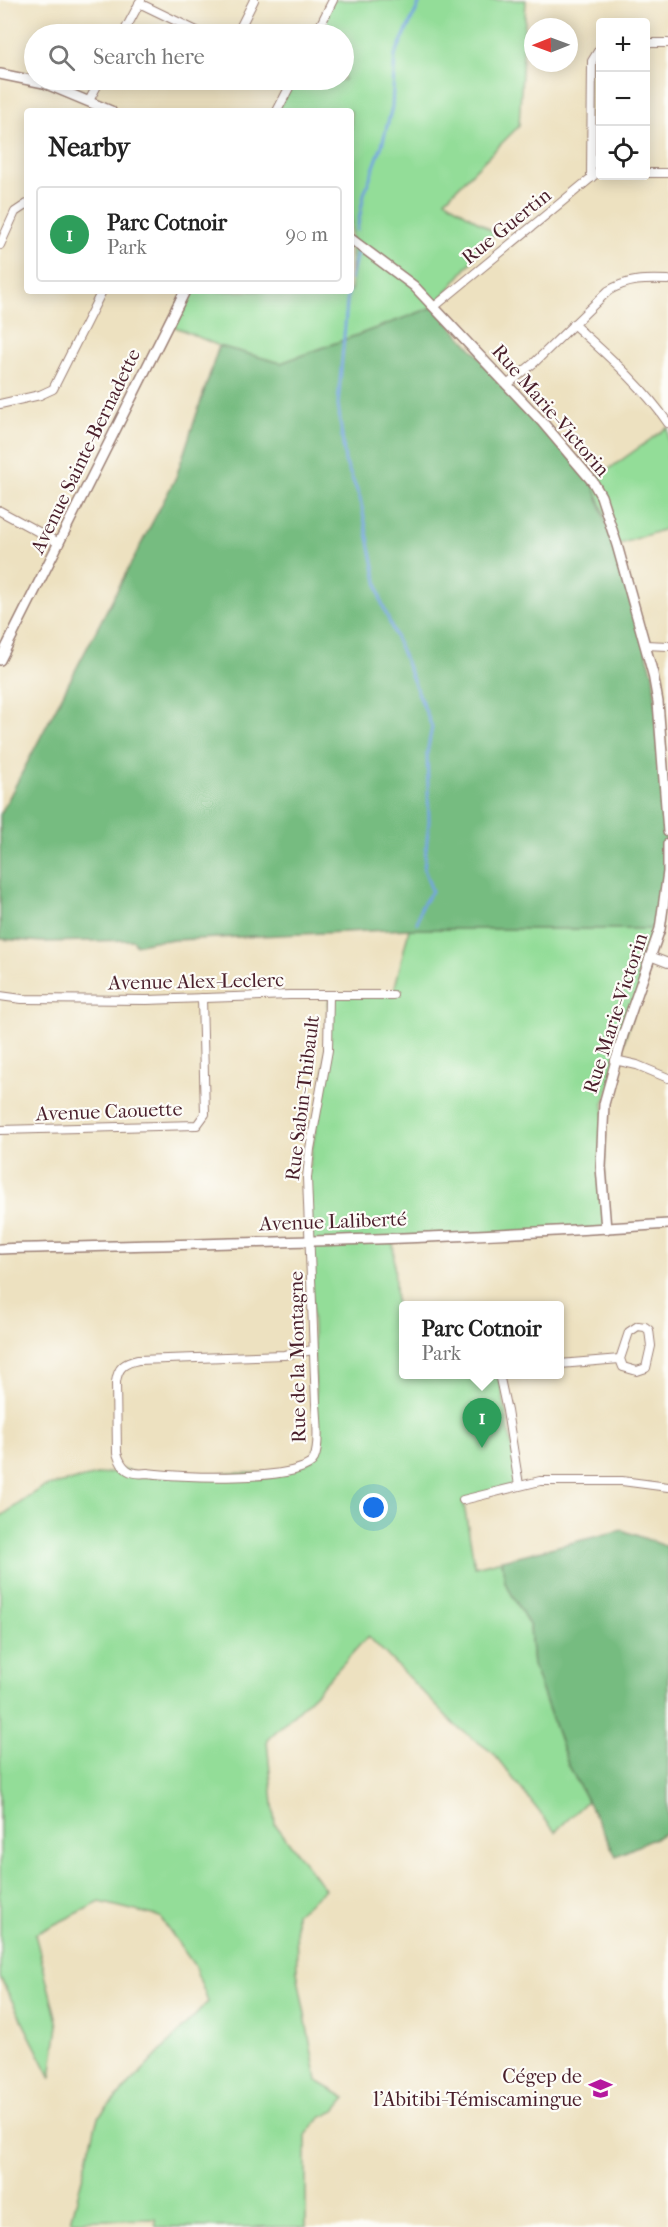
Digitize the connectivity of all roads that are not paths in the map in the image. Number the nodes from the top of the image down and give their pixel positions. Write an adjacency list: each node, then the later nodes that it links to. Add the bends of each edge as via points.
1 (254, 0): 6 (street)
2 (333, 0): 7 (street)
3 (140, 2): 4 (street); 5 (street)
4 (128, 24)
5 (183, 24)
6 (242, 24)
7 (321, 24)
8 (668, 42): 9 (street)
9 (650, 44)
10 (596, 54): 22 (street, via 592,61)
11 (0, 74): 12 (street)
12 (24, 79)
13 (62, 90): 16 (street)
14 (95, 90): 16 (street)
15 (288, 90): 18 (street)
16 (89, 101): 17 (street)
17 (104, 108)
18 (279, 108)
19 (650, 173): 20 (street)
20 (668, 173)
21 (596, 175): 22 (street, Rue Guertin)
22 (591, 178): 29 (street, Rue Guertin)
23 (24, 206): 25 (street, via 15,212)
24 (354, 241): 29 (street, Rue Marie-Victorin, via 414,286)
25 (0, 245)
26 (668, 280): 30 (street, via 620,284)
27 (100, 294): 32 (street, via 53,389)
28 (184, 294): 35 (street, Avenue Sainte-Bernadette)
29 (434, 307): 31 (street, Rue Marie-Victorin)
30 (573, 324): 31 (street); 33 (street, via 637,384)
31 (507, 385): 36 (street, Rue Marie-Victorin, via 601,496)
32 (0, 404)
33 (668, 423)
34 (0, 511): 35 (street)
35 (59, 543): 38 (street, Avenue Sainte-Bernadette)
36 (645, 645): 37 (street); 39 (street, Rue Marie-Victorin)
37 (668, 646)
38 (0, 660)
39 (666, 758): 40 (street, Rue Marie-Victorin)
40 (668, 832)
41 (668, 844): 42 (street, Rue Marie-Victorin)
42 (668, 857): 43 (street, Rue Marie-Victorin, via 660,929)
43 (650, 956): 44 (street); 49 (street, Rue Marie-Victorin)
44 (668, 963)
45 (393, 995): 47 (street, Avenue Alex-Leclerc)
46 (0, 996): 48 (street, Avenue Alex-Leclerc)
47 (329, 996): 48 (street, Avenue Alex-Leclerc); 54 (street, Rue Sabin-Thibault, via 328,1050 308,1163)
48 (202, 998): 51 (street, Avenue Caouette, via 205,1114 197,1125)
49 (615, 1060): 50 (street); 53 (street, Rue Marie-Victorin, via 602,1129)
50 (668, 1078)
51 (0, 1130)
52 (668, 1224): 53 (street, Avenue Laliberté)
53 (606, 1229): 54 (street, Avenue Laliberté)
54 (310, 1240): 55 (street, Avenue Laliberté); 56 (street, Rue de la Montagne)
55 (0, 1249)
56 (313, 1350): 56 (street, Rue de la Montagne, via 124,1363 116,1382 120,1463 137,1474 258,1476 307,1466 314,1459 317,1438)
57 (620, 1359): 57 (street, via 629,1332 638,1326 649,1330 651,1346 646,1368 626,1369); 58 (street)
58 (564, 1364)
59 (500, 1379): 60 (street)
60 (519, 1485): 61 (street, via 588,1480); 62 (street)
61 (668, 1487)
62 (463, 1500)

